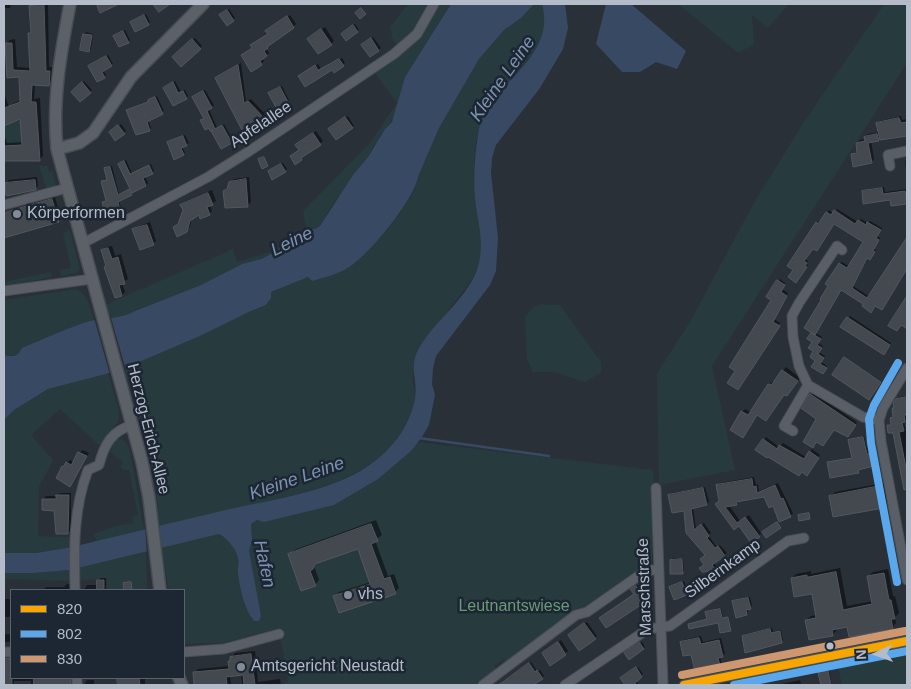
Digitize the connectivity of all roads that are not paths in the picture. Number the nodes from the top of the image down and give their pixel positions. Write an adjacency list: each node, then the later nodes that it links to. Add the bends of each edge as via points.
1 (70, 4): 4 (main road, Herzog-Erich-Allee, via 56,99)
2 (203, 4): 4 (main road, via 131,77 93,134 79,143)
3 (434, 4): 9 (street, Apfelallee, via 417,34 394,54 208,177)
4 (57, 149): 7 (main road, Herzog-Erich-Allee)
5 (907, 151): 6 (street, via 888,155)
6 (890, 166)
7 (67, 188): 8 (street); 9 (main road, Herzog-Erich-Allee)
8 (4, 205)
9 (82, 242): 11 (main road, Herzog-Erich-Allee)
10 (842, 250): 14 (street, via 837,246 792,316 799,366)
11 (92, 279): 12 (street); 16 (main road, Herzog-Erich-Allee)
12 (4, 291)
13 (907, 368): 15 (street)
14 (808, 385): 15 (street, via 863,417); 17 (street, via 784,426)
15 (879, 420): 21 (street, via 880,441)
16 (133, 425): 22 (street, via 113,434 99,465 88,470 82,485 74,543); 23 (main road, Herzog-Erich-Allee, via 142,462)
17 (793, 431)
18 (656, 488): 20 (street, Marschstraße)
19 (804, 538): 24 (street, Silbernkamp, via 788,541 670,626)
20 (658, 570): 24 (street, Marschstraße); 28 (street, via 647,570 587,612 576,615)
21 (907, 580)
22 (75, 586)
23 (160, 589)
24 (662, 628): 29 (street, Silbernkamp, via 648,629); 30 (street, Marschstraße)
25 (279, 634): 27 (street, via 224,649)
26 (907, 641): 31 (street)
27 (185, 652)
28 (483, 685)
29 (564, 685)
30 (663, 685)
31 (684, 685)

